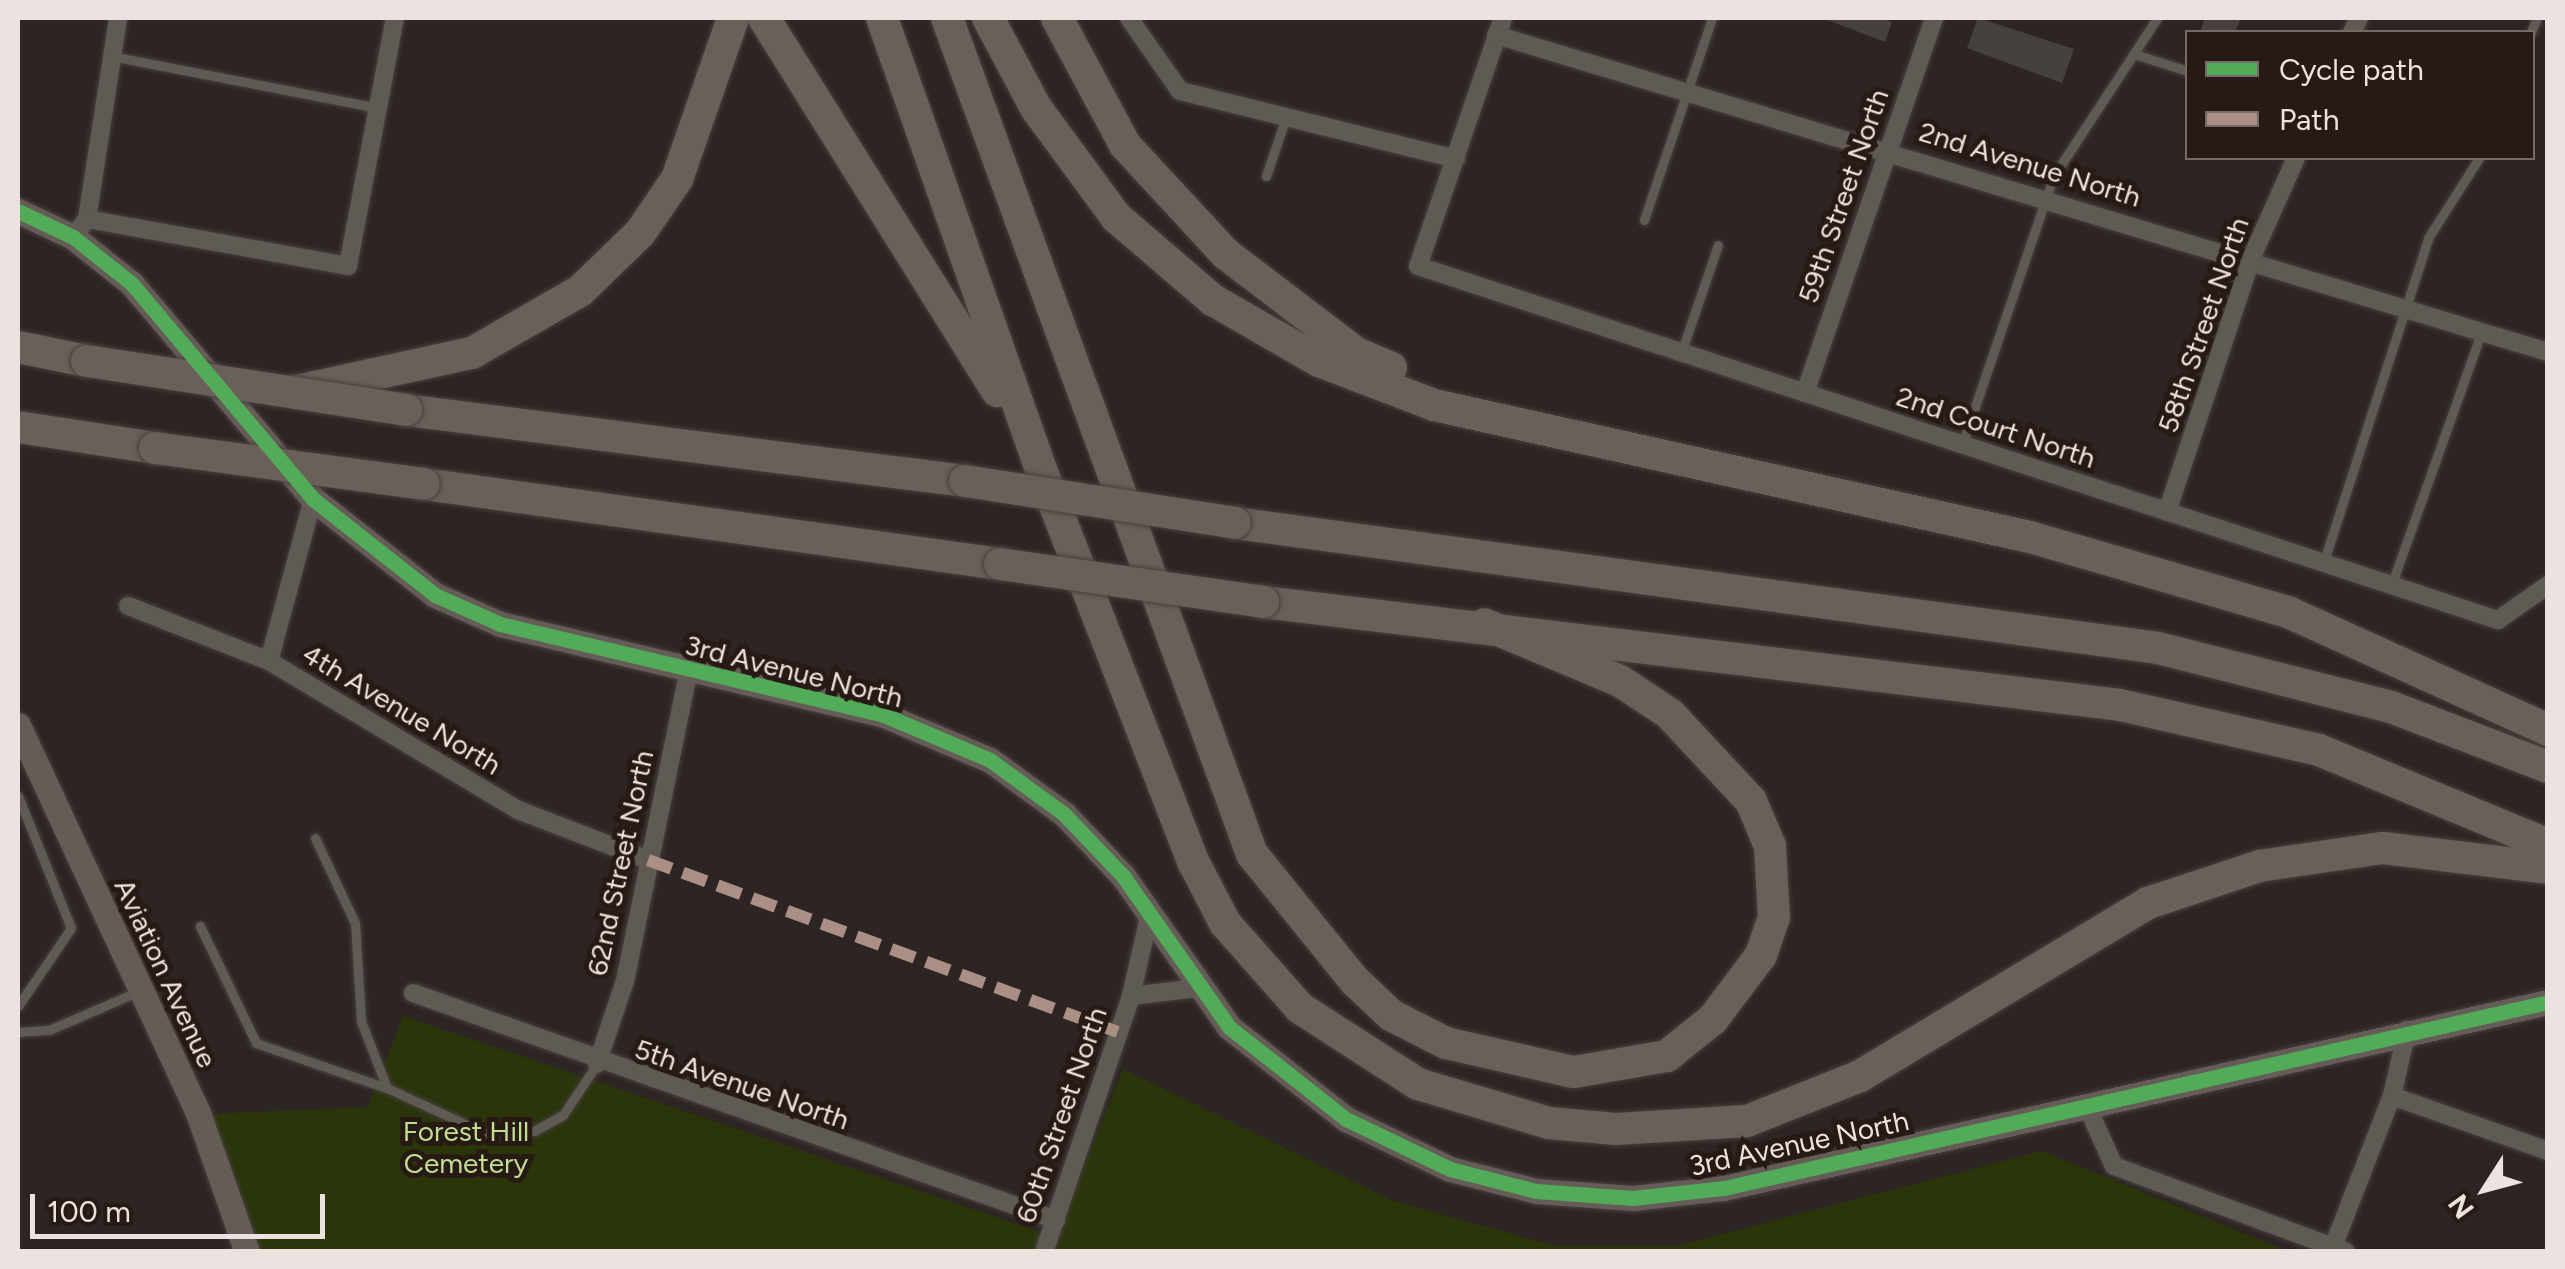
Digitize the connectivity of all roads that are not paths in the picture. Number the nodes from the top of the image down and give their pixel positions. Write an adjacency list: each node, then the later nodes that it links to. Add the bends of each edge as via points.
1 (118, 18): 15 (street)
2 (396, 18): 18 (street)
3 (733, 18): 37 (highway, bridge, via 722,68 672,188 601,272 496,344)
4 (764, 18): 41 (highway, via 915,250)
5 (882, 18): 41 (highway)
6 (946, 18): 48 (highway, via 1252,854 1356,981 1391,1015 1446,1043 1574,1072 1667,1056 1713,1018 1761,954 1774,918 1770,846 1750,802 1670,714 1620,682)
7 (988, 18): 38 (highway, via 1036,108 1116,217 1213,300 1319,361 1434,405)
8 (1057, 18): 38 (highway, via 1125,145 1226,254 1356,353)
9 (1129, 18): 19 (street, via 1180,92)
10 (1712, 18): 17 (lane)
11 (1934, 18): 20 (street, 59th Street North)
12 (2157, 18): 14 (lane)
13 (1499, 26): 17 (street, 2nd Avenue North); 21 (street)
14 (2134, 54): 16 (lane); 25 (lane)
15 (110, 56): 18 (lane); 28 (street)
16 (2185, 70)
17 (1688, 89): 20 (street, 2nd Avenue North); 27 (lane)
18 (378, 108): 28 (street, 3rd Avenue North, via 348,266)
19 (1284, 120): 21 (street); 24 (lane)
20 (1888, 150): 25 (street, 2nd Avenue North); 36 (street, 59th Street North)
21 (1456, 159): 35 (street, 2nd Court North, via 1418,266)
22 (2295, 160): 30 (street, 58th Street North)
23 (2474, 160): 31 (lane, via 2428,238)
24 (1266, 176)
25 (2046, 196): 30 (street, 2nd Avenue North); 40 (lane)
26 (18, 211): 28 (street, 3rd Avenue North)
27 (1644, 220)
28 (80, 228): 42 (street, 3rd Avenue North)
29 (1718, 245): 35 (lane)
30 (2251, 259): 31 (street, 2nd Avenue North); 43 (street, 58th Street North)
31 (2406, 309): 32 (street, 2nd Avenue North); 44 (lane)
32 (2482, 332): 34 (street, 2nd Avenue North); 46 (lane)
33 (18, 347): 37 (highway, bridge)
34 (2548, 352)
35 (1681, 353): 36 (street, 2nd Court North)
36 (1805, 393): 40 (street, 2nd Court North)
37 (284, 394): 53 (highway, bridge, via 965,481 2158,648 2391,707)
38 (1524, 424): 52 (highway, via 2030,537 2251,601)
39 (18, 427): 48 (highway, bridge, via 1263,602)
40 (1962, 445): 43 (street, 2nd Court North)
41 (1042, 472): 58 (highway, via 1162,792 1225,923 1300,1008 1418,1084 1475,1104 1616,1129 1748,1121 1860,1076 2148,903 2259,866 2384,848)
42 (312, 499): 49 (street); 50 (street, 3rd Avenue North, via 435,595 500,624)
43 (2167, 512): 44 (street, 2nd Court North)
44 (2323, 564): 46 (street, 2nd Court North)
45 (2548, 584): 46 (street, 2nd Court North, via 2498,620)
46 (2391, 586)
47 (128, 606): 49 (street, 4th Avenue North)
48 (1484, 624): 56 (highway, via 2120,705 2319,750)
49 (268, 661): 57 (street, 4th Avenue North, via 518,810)
50 (689, 670): 57 (street, 62nd Street North); 59 (street, 3rd Avenue North, via 884,715 990,760 1064,814)
51 (18, 725): 62 (street, Aviation Avenue)
52 (2548, 730)
53 (2548, 768)
54 (18, 796): 66 (lane, via 71,928)
55 (314, 838): 70 (lane, via 355,923 361,1021)
56 (2548, 845)
57 (648, 860): 69 (street, 62nd Street North)
58 (2548, 868)
59 (1148, 917): 61 (street, 3rd Avenue North); 64 (street, 60th Street North)
60 (200, 926): 70 (lane, via 256,1043)
61 (1197, 988): 64 (street, 60th Street North); 72 (street, 3rd Avenue North, via 1228,1027 1346,1119 1450,1168 1536,1191 1633,1198 1724,1188)
62 (141, 991): 68 (lane, via 49,1030); 76 (street, Aviation Avenue)
63 (414, 993): 69 (street, 5th Avenue North)
64 (1130, 996): 74 (street, 60th Street North)
65 (2548, 1002): 67 (street, 3rd Avenue North)
66 (18, 1006)
67 (2407, 1030): 71 (street); 72 (street, 3rd Avenue North)
68 (18, 1032)
69 (597, 1064): 70 (lane, via 563,1115 534,1130 487,1134); 74 (street, 5th Avenue North)
70 (386, 1088)
71 (2392, 1096): 73 (street); 75 (street)
72 (2086, 1104): 75 (street, via 2114,1166)
73 (2548, 1151)
74 (1056, 1220): 77 (street, 60th Street North)
75 (2340, 1249)
76 (247, 1252)
77 (1044, 1252)

